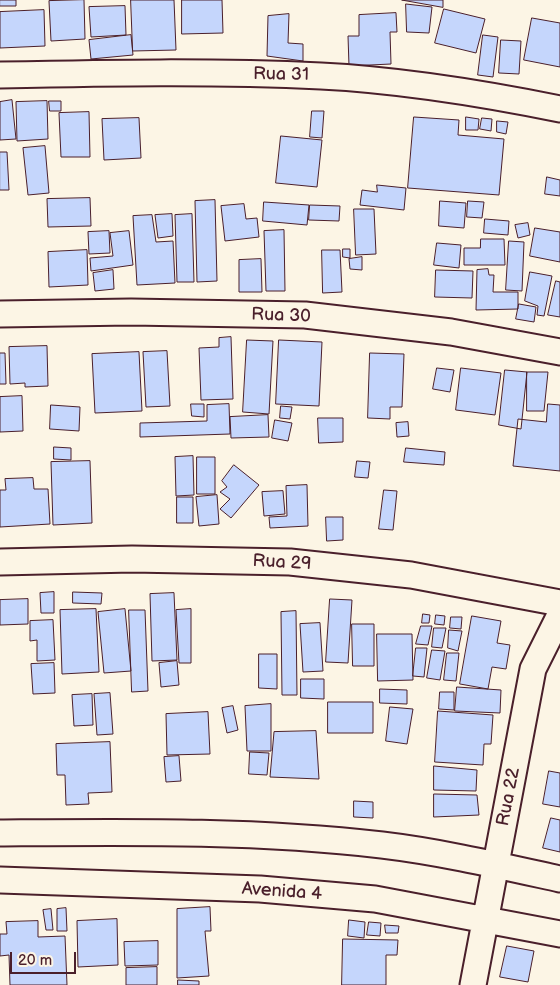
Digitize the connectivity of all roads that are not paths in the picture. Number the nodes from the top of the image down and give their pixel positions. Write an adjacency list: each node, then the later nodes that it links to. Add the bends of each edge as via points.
1 (0, 75): 2 (street, Rua 31, via 132,72 321,76 490,94)
2 (560, 109)
3 (0, 314): 4 (street, Rua 30, via 131,312 305,316 450,332)
4 (560, 352)
5 (0, 562): 6 (street, Rua 29, via 132,559 290,562 411,575)
6 (560, 603)
7 (560, 615): 9 (street, Rua 22, via 533,669)
8 (0, 833): 9 (street, via 263,835 383,845)
9 (496, 865): 10 (street); 12 (street, Rua 22)
10 (560, 879)
11 (0, 880): 12 (street, Avenida 4, via 260,889 375,899)
12 (486, 918): 13 (street, Avenida 4); 14 (street, Rua 22)
13 (560, 934)
14 (474, 985)

